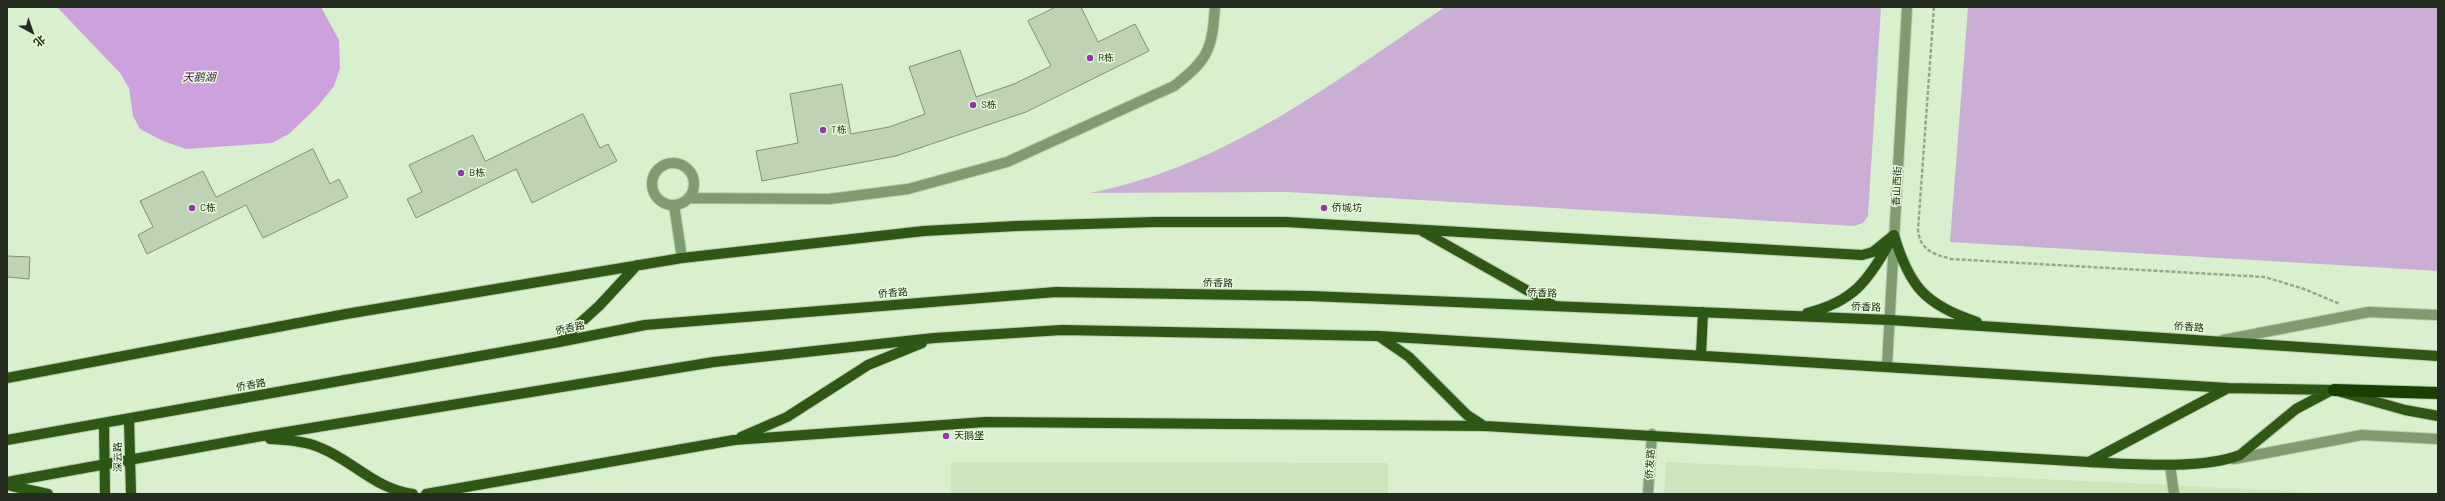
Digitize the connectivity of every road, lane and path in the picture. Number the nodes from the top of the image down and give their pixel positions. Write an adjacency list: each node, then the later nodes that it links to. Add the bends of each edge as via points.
1 (1215, 7): 4 (street, via 1209,51 1196,69 1174,86 1007,162 908,189 829,199)
2 (1907, 7): 7 (street, 香山西街)
3 (1934, 7): 12 (path, via 1918,230 1919,240 1925,249 1951,259 2265,277 2304,288 2334,302)
4 (689, 198): 5 (street); 5 (street, via 694,186 691,173 679,164 664,166 653,179 654,193 662,202)
5 (674, 205): 8 (street)
6 (1419, 229): 7 (main road, via 1862,255 1878,249); 8 (main road, via 1286,222 1016,226 820,241); 10 (main road)
7 (1894, 235): 13 (main road, via 1869,276 1854,293 1826,308); 15 (street, 香山西街); 16 (main road, via 1901,261 1917,288 1939,306)
8 (682, 258): 9 (main road)
9 (637, 265): 20 (main road, via 599,306); 24 (main road, via 346,314)
10 (1555, 306): 11 (main road, 侨香路); 20 (main road, 侨香路, via 1310,296 1056,292 645,325)
11 (1703, 312): 13 (main road, 侨香路); 21 (main road)
12 (2369, 312): 14 (street); 19 (street)
13 (1796, 316): 15 (main road, 侨香路)
14 (2438, 316)
15 (1890, 320): 16 (main road, 侨香路); 23 (street, 香山西街)
16 (1991, 327): 19 (main road, 侨香路)
17 (1378, 336): 18 (main road, via 1062,330); 21 (main road); 31 (main road, via 1409,357 1467,415)
18 (934, 338): 33 (main road, via 714,362); 36 (main road, via 868,365 787,417)
19 (2219, 341): 22 (main road, 侨香路)
20 (559, 342): 29 (main road, 侨香路)
21 (1700, 355): 23 (main road)
22 (2438, 356)
23 (1887, 366): 25 (main road)
24 (7, 378)
25 (2228, 388): 26 (main road); 39 (main road)
26 (2334, 390): 27 (highway); 28 (main road, via 2405,410); 37 (main road, via 2296,409 2248,450)
27 (2438, 393)
28 (2438, 416)
29 (129, 418): 30 (main road, 侨香路); 38 (main road, 深云路)
30 (104, 424): 35 (main road, 侨香路); 41 (main road, 深云路)
31 (1485, 426): 32 (main road); 36 (main road, via 986,422)
32 (1652, 434): 39 (main road); 48 (street, 侨发路)
33 (256, 437): 38 (main road); 46 (main road, via 295,441 321,448 384,486)
34 (2438, 439): 37 (street, via 2362,435)
35 (7, 440)
36 (734, 440): 47 (main road)
37 (2230, 459): 40 (main road)
38 (130, 460): 41 (main road); 45 (main road, 深云路)
39 (2089, 462): 40 (main road)
40 (2170, 464): 49 (street)
41 (104, 465): 42 (main road); 44 (main road, 深云路)
42 (7, 483): 43 (main road)
43 (48, 494)
44 (105, 494)
45 (131, 494)
46 (413, 494)
47 (426, 494)
48 (1648, 494)
49 (2174, 494)

